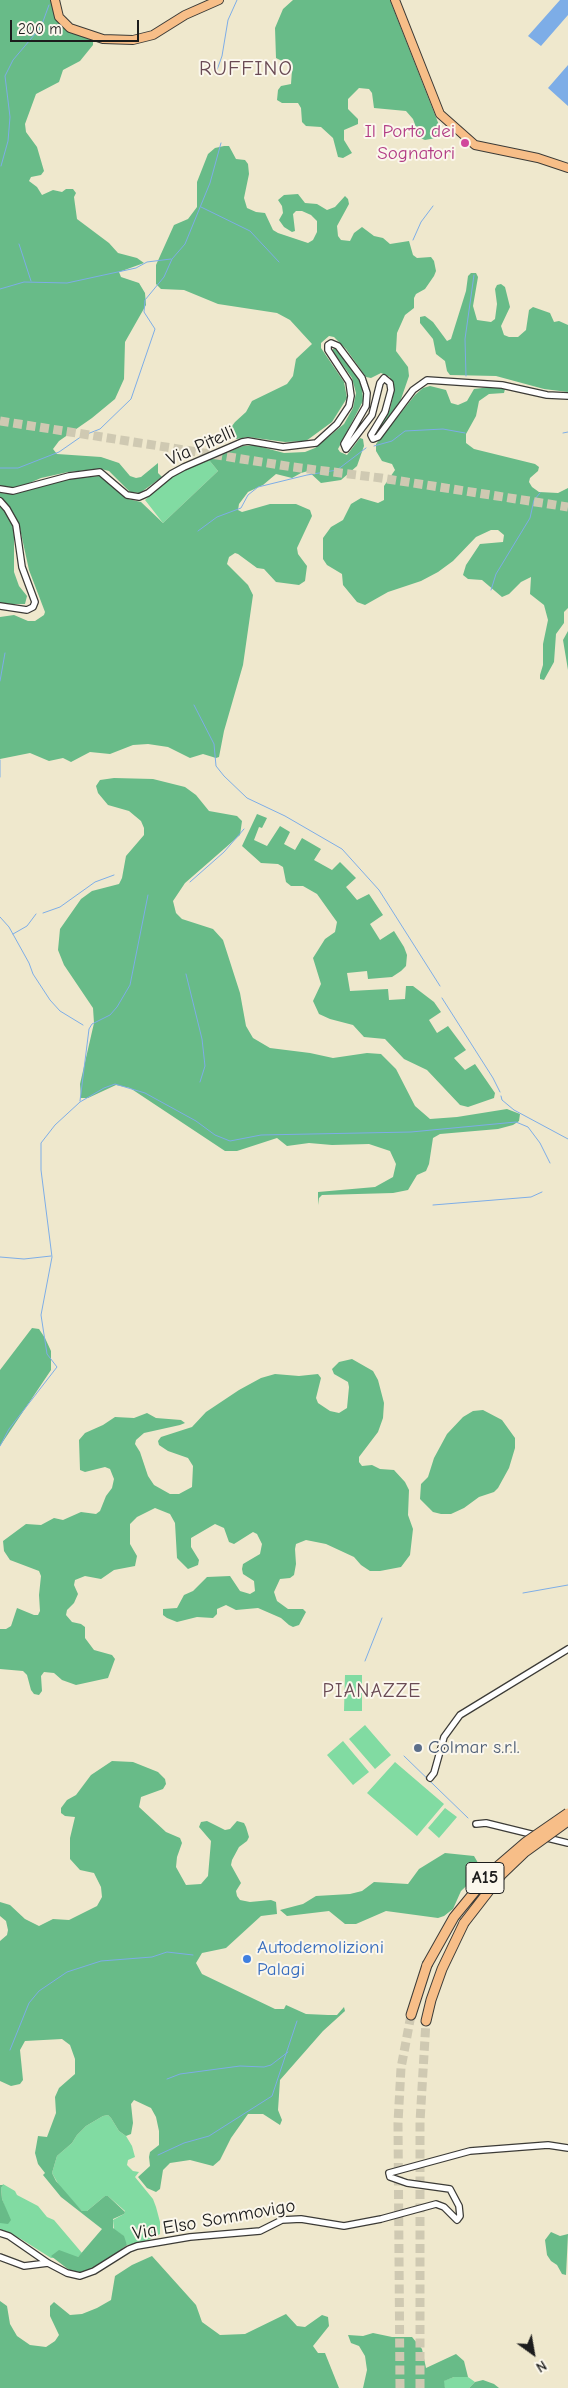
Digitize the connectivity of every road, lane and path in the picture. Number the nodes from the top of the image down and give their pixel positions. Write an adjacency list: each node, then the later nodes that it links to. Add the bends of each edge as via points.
1 (55, 0): 2 (main road, via 59,17 70,28 103,39 133,40 153,35 185,15)
2 (219, 0)
3 (395, 0): 4 (main road, via 440,114 475,145 538,158)
4 (568, 168)
5 (568, 396): 6 (street, Via Pitelli, via 502,385 427,380 413,390 378,437 373,439 371,435 385,412 391,390 390,383 384,378 372,415 346,449 344,444 366,406 367,393 362,378 338,346 331,343 328,350 349,382 351,396 342,417 316,442 283,447 242,442 170,474 139,497 127,495 100,472 69,476 13,491)
6 (0, 488)
7 (0, 501): 8 (street, via 16,525 22,567 35,602 27,610)
8 (0, 606)
9 (568, 1649): 10 (street, via 460,1715 444,1737)
10 (430, 1778)
11 (568, 1813): 15 (highway, A15 / A15, bridge, via 526,1842 490,1873 454,1917 427,1965)
12 (568, 1821): 16 (highway, A15 / A15, bridge, via 525,1852 502,1874 464,1923 442,1970)
13 (476, 1824): 14 (street, via 486,1823)
14 (568, 1843)
15 (411, 2015)
16 (426, 2022)
17 (568, 2148): 20 (street, Via Elso Sommovigo, via 548,2145 465,2152 389,2173 390,2177 407,2183 450,2189 459,2206 457,2220 436,2204 344,2226 291,2219 278,2221 260,2231 190,2237 137,2246 86,2275 67,2273)
18 (0, 2233): 20 (street, Via Elso Sommovigo)
19 (0, 2257): 20 (street, via 24,2266)
20 (48, 2263)

